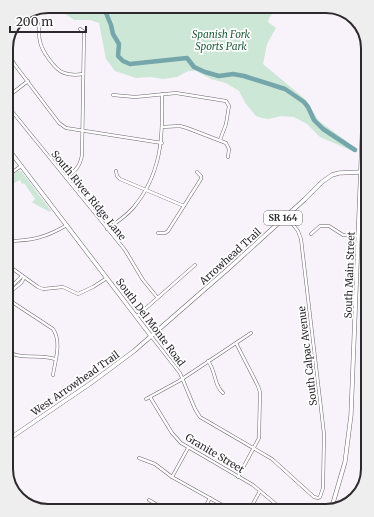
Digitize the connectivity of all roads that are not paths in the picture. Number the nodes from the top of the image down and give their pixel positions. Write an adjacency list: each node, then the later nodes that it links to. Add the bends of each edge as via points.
1 (29, 19): 4 (street, via 37,21 41,47 58,69 66,74)
2 (80, 29): 4 (street, via 84,32)
3 (13, 61): 5 (street)
4 (83, 74): 11 (street)
5 (28, 81): 6 (street); 11 (street, via 62,126)
6 (13, 93)
7 (162, 94): 8 (street, via 134,97); 10 (street); 12 (street, via 187,94 228,102 227,119)
8 (113, 95)
9 (13, 113): 21 (street, South River Ridge Lane)
10 (162, 126): 12 (street, via 180,126); 13 (street)
11 (82, 131): 13 (street); 21 (street, via 81,161 78,168)
12 (220, 140): 15 (street, via 228,146)
13 (162, 143): 22 (street, via 156,167)
14 (13, 155): 16 (main road, South Del Monte Road)
15 (228, 157)
16 (22, 166): 18 (street); 25 (main road, South Del Monte Road)
17 (116, 171): 22 (street, via 120,179)
18 (13, 172)
19 (197, 172): 23 (street, via 201,179)
20 (361, 172): 24 (main road, Arrowhead Trail / SR 164, via 332,175); 29 (main road, South Main Street)
21 (66, 178): 26 (street, South River Ridge Lane)
22 (146, 190): 23 (street); 26 (street, via 133,208)
23 (184, 206): 27 (street, via 168,231)
24 (286, 216): 40 (main road, Arrowhead Trail / SR 164); 58 (street, South Calpac Avenue, via 301,239 324,434 323,488)
25 (67, 225): 30 (street, via 56,232 30,241); 34 (main road, South Del Monte Road)
26 (107, 229): 36 (street, South River Ridge Lane, via 125,250 143,280)
27 (158, 233)
28 (311, 234): 29 (street, via 320,226 329,226 342,235)
29 (358, 236): 60 (main road, South Main Street, via 349,433 342,476)
30 (13, 242)
31 (195, 265): 36 (street)
32 (13, 269): 33 (street)
33 (23, 277): 34 (street, via 38,288 62,287 78,294); 35 (street)
34 (107, 278): 38 (main road, South Del Monte Road)
35 (13, 285)
36 (157, 297): 38 (street)
37 (13, 303): 43 (street, via 53,329 58,339)
38 (137, 316): 40 (main road, South Del Monte Road)
39 (251, 333): 41 (street)
40 (151, 336): 46 (street, South Del Monte Road); 50 (main road, West Arrowhead Trail / SR 164, via 91,383)
41 (236, 343): 44 (street); 52 (street, via 260,389 260,436)
42 (13, 354): 43 (street)
43 (55, 358): 45 (street)
44 (208, 362): 46 (street); 47 (street)
45 (53, 375)
46 (183, 378): 48 (street); 52 (street, South Del Monte Road, via 200,417)
47 (223, 393)
48 (150, 397): 49 (street); 51 (street, Granite Street, via 174,436)
49 (146, 399)
50 (13, 436)
51 (188, 448): 54 (street); 55 (street, Granite Street)
52 (254, 449): 55 (street); 58 (street, South Del Monte Road, via 276,462 314,497)
53 (139, 458): 54 (street, via 155,464)
54 (172, 476): 57 (street)
55 (238, 477): 56 (street, Granite Street)
56 (260, 491): 64 (street); 65 (street, Granite Street)
57 (210, 498): 62 (street); 63 (street)
58 (319, 498)
59 (148, 500): 61 (street)
60 (333, 503)
61 (155, 504)
62 (207, 504)
63 (221, 504)
64 (253, 504)
65 (276, 504)

